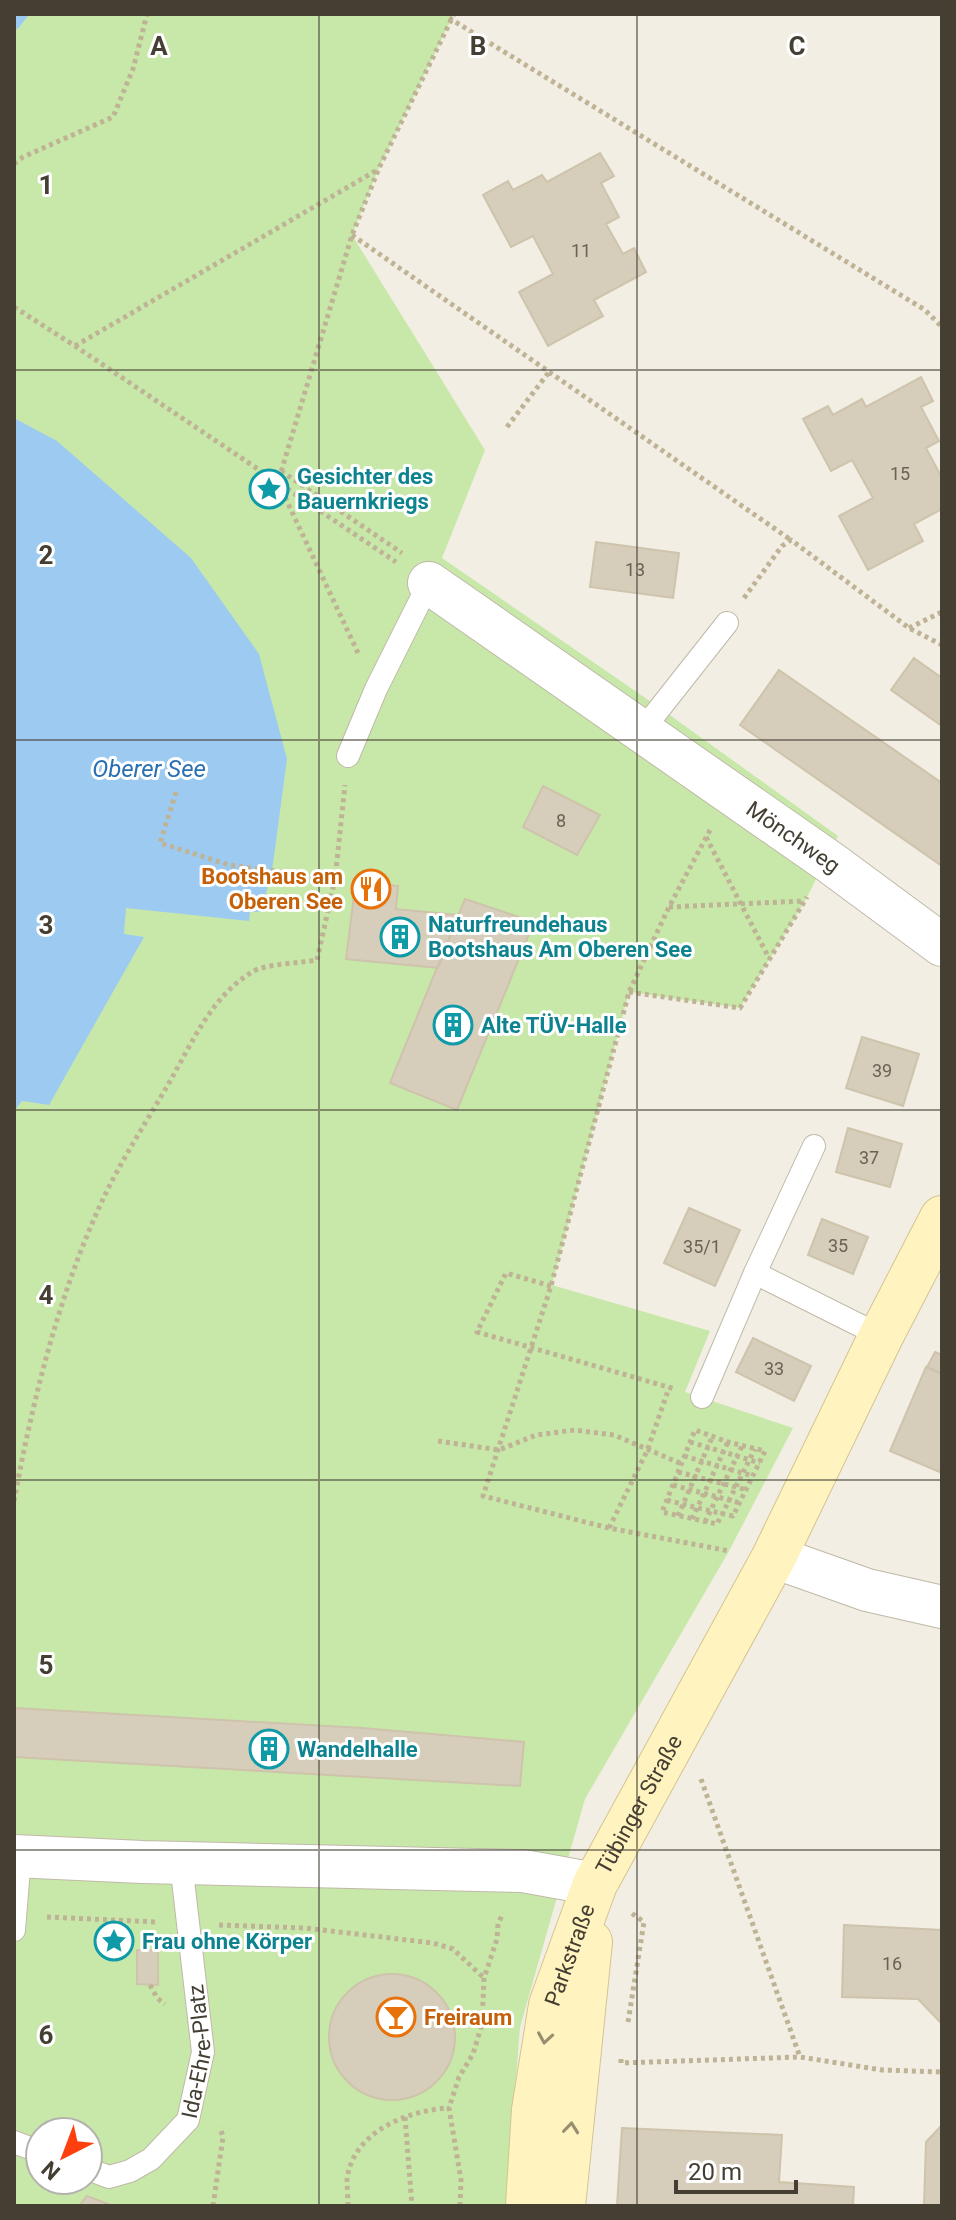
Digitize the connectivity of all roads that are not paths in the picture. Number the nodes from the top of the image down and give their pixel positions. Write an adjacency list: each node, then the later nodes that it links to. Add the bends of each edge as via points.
1 (418, 570): 3 (street, Mönchweg); 4 (lane)
2 (727, 623): 3 (lane)
3 (641, 732): 5 (street, Mönchweg)
4 (348, 756)
5 (942, 945)
6 (814, 1146): 8 (lane)
7 (942, 1218): 9 (main road, Tübinger Straße)
8 (755, 1273): 9 (lane); 10 (lane)
9 (881, 1336): 11 (main road, Tübinger Straße)
10 (702, 1397)
11 (774, 1557): 12 (street, via 867,1590); 15 (main road, Tübinger Straße)
12 (942, 1607)
13 (17, 1856): 14 (street, Tübinger Straße); 16 (lane)
14 (181, 1863): 15 (street, Tübinger Straße, via 523,1871); 17 (lane, Ida-Ehre-Platz, via 203,2052 188,2120 151,2159 130,2171)
15 (595, 1884): 18 (main road, Parkstraße, one-way to 18, via 551,2005 534,2110); 19 (main road, Parkstraße, one-way to 15)
16 (15, 1923)
17 (104, 2175)
18 (528, 2206)
19 (563, 2206)

